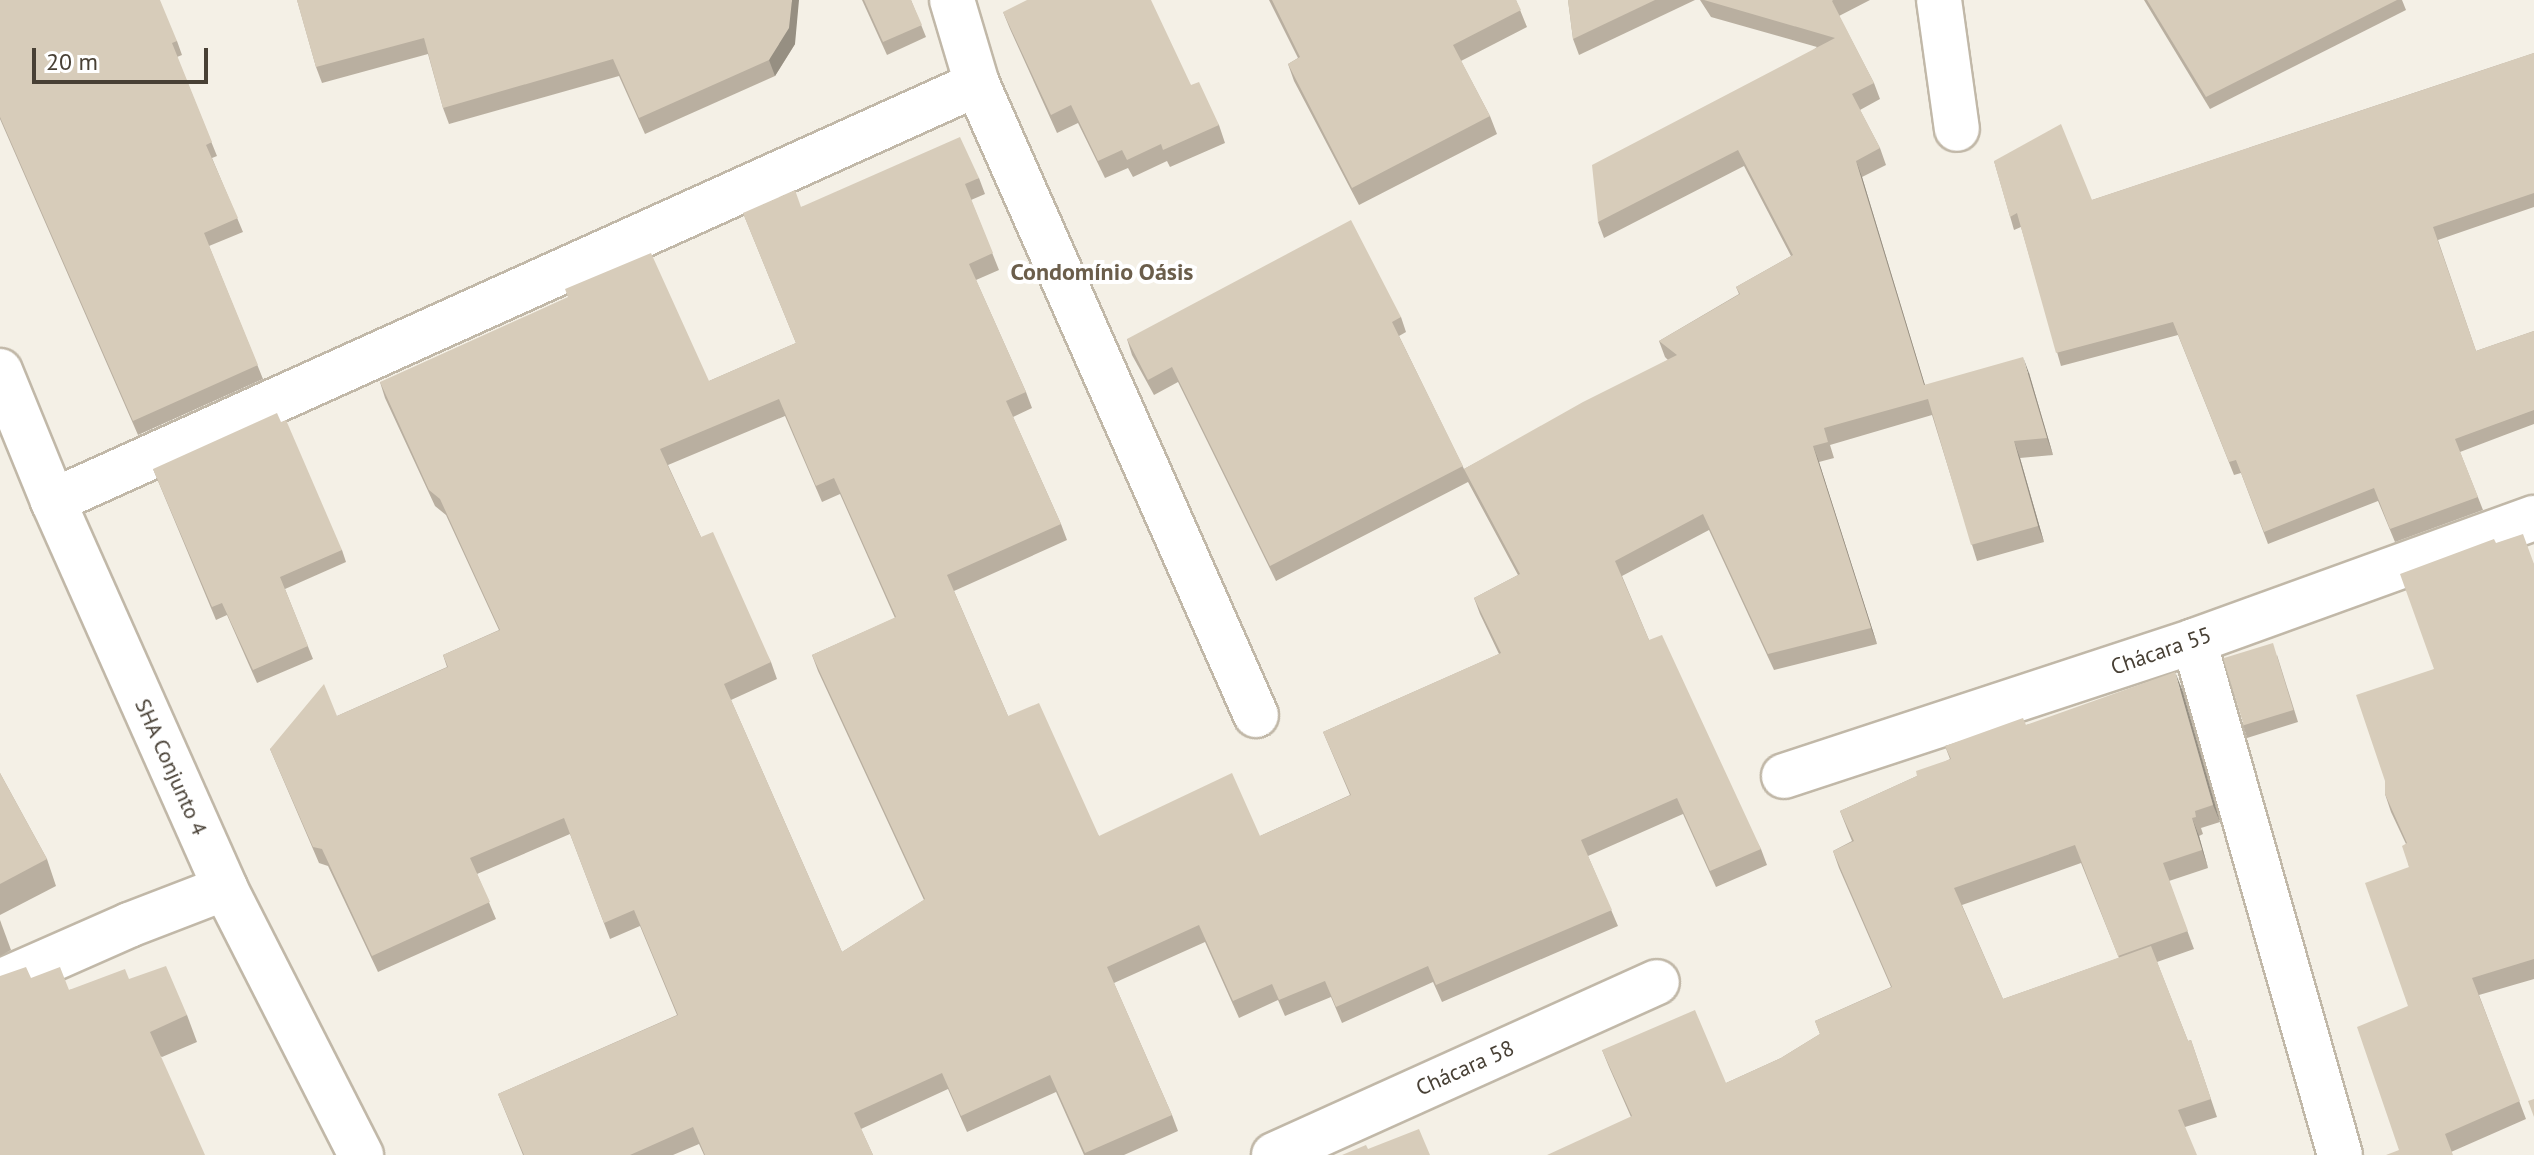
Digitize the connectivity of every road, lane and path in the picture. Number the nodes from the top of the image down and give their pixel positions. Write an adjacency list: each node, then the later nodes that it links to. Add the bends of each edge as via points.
1 (952, 0): 3 (street)
2 (1939, 0): 4 (street)
3 (977, 84): 6 (street); 9 (street)
4 (1957, 129)
5 (0, 371): 6 (street, SHA Conjunto 4)
6 (53, 501): 11 (street, SHA Conjunto 4)
7 (2534, 518): 8 (street, Chácara 55)
8 (2194, 641): 10 (street, Chácara 55); 16 (street)
9 (1256, 715)
10 (1784, 776)
11 (225, 888): 12 (street); 14 (street, SHA Conjunto 4)
12 (0, 982)
13 (1657, 982): 15 (street, Chácara 58)
14 (361, 1155)
15 (1274, 1155)
16 (2340, 1155)

